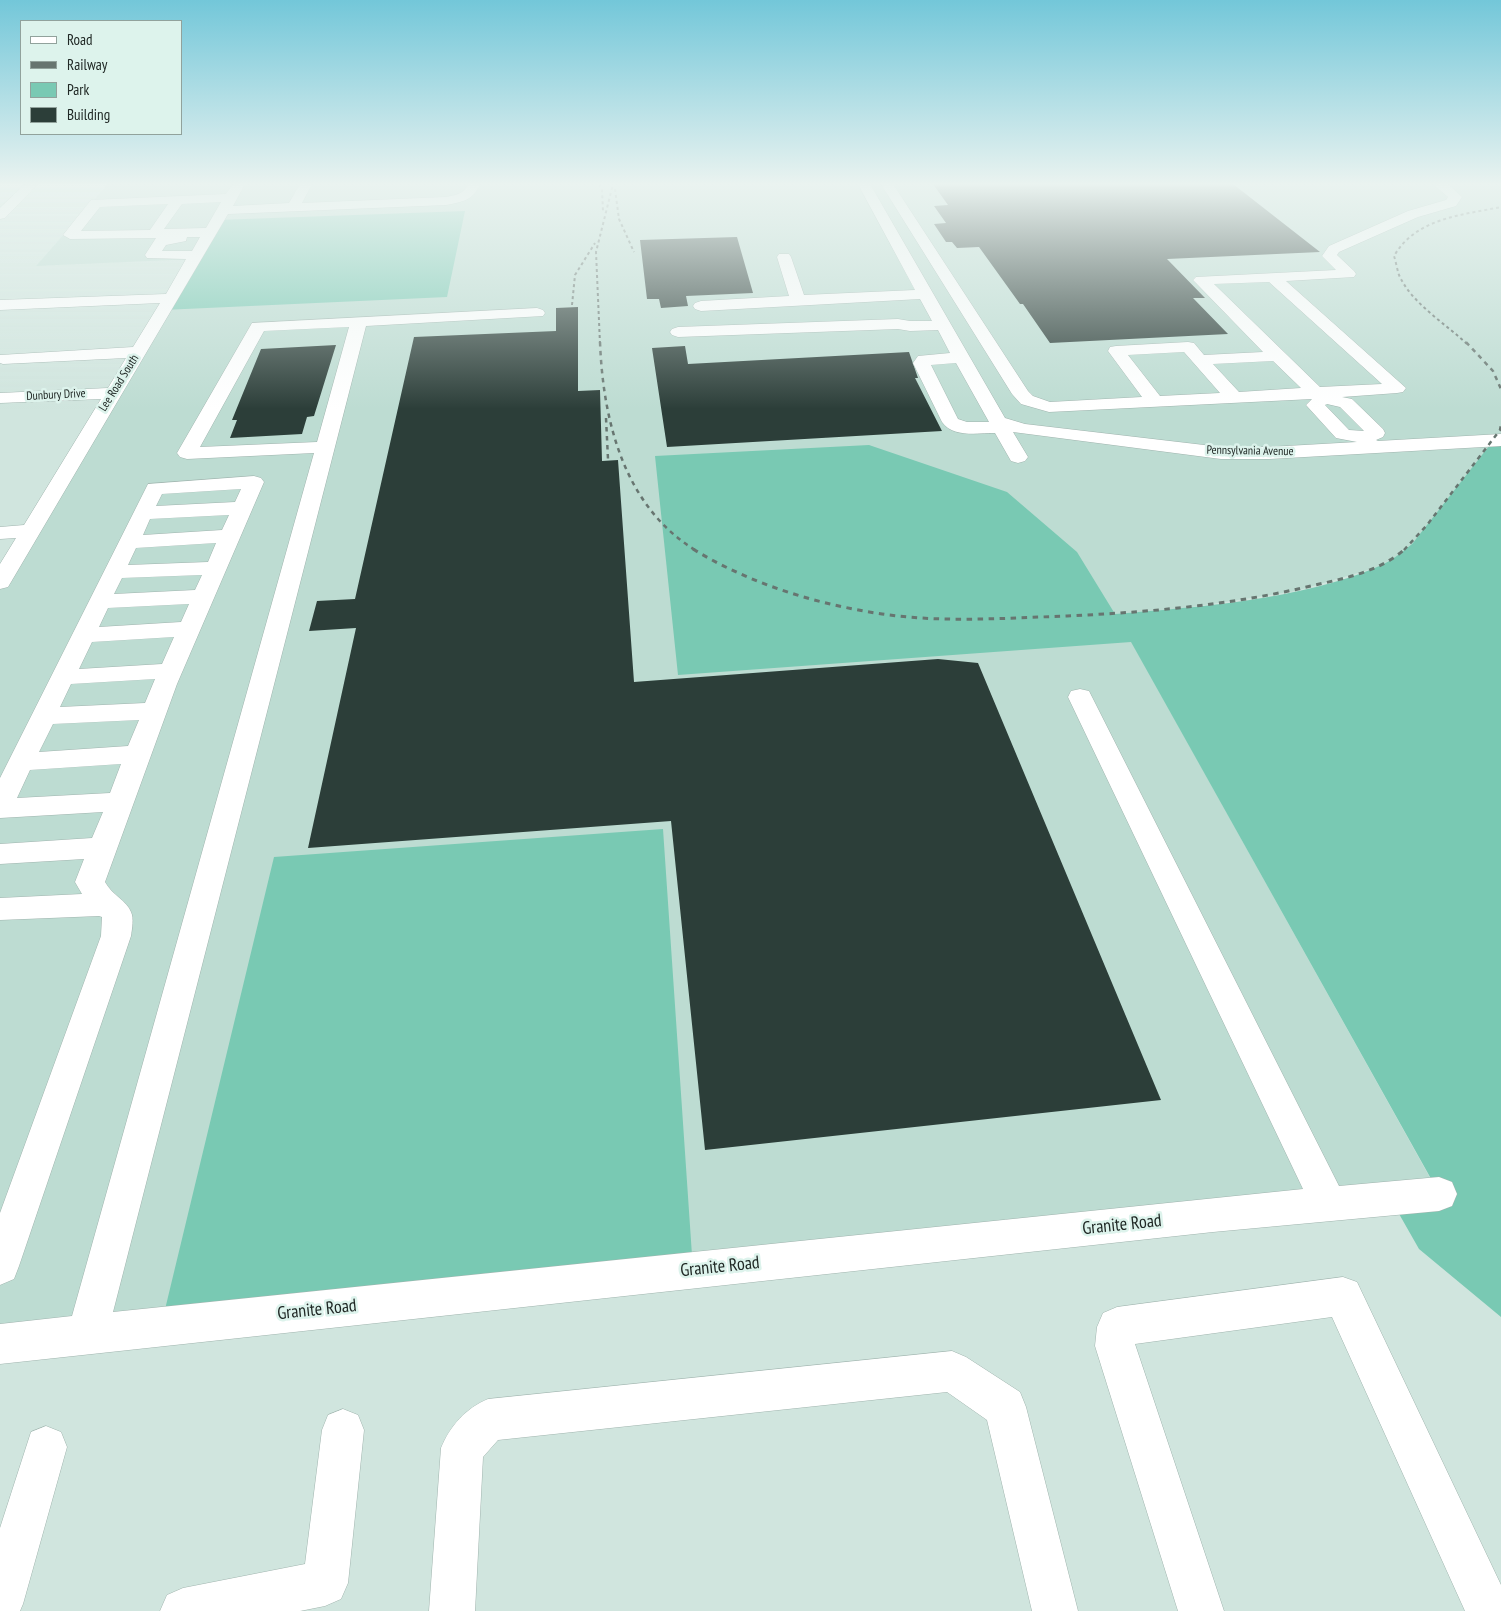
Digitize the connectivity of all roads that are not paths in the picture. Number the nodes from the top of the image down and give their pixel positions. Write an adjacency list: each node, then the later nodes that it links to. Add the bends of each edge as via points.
1 (194, 259): 8 (street, Lee Road South)
2 (785, 259): 9 (street)
3 (906, 259): 7 (street)
4 (935, 259): 26 (street, via 1027,400 1049,407)
5 (1333, 259): 6 (street, via 1349,274)
6 (1273, 277): 18 (street, via 1201,280); 23 (street, via 1397,388)
7 (925, 294): 9 (street); 15 (street)
8 (171, 298): 10 (street); 17 (street, Lee Road South)
9 (798, 300): 12 (street)
10 (0, 305)
11 (537, 313): 13 (street)
12 (705, 317): 14 (street); 14 (street, via 890,307); 16 (street)
13 (359, 321): 30 (street); 30 (street, via 258,326 187,453)
14 (898, 324): 15 (street)
15 (944, 325): 19 (street)
16 (678, 332)
17 (137, 352): 20 (street); 22 (street, Lee Road South)
18 (1277, 356): 21 (street); 23 (street)
19 (963, 357): 27 (street); 27 (street, Pennsylvania Avenue, via 930,359 922,363 951,422 964,428)
20 (3, 359)
21 (1199, 360): 24 (street); 26 (street, via 1188,347 1116,351)
22 (112, 392): 25 (street, Dunbury Drive); 32 (street, Lee Road South)
23 (1320, 395): 24 (street); 29 (street, via 1315,405 1343,434)
24 (1234, 397): 26 (street)
25 (2, 400)
26 (1155, 401)
27 (1002, 425): 29 (street, Pennsylvania Avenue, via 1221,453 1269,453); 31 (street)
28 (1501, 440): 29 (street, Pennsylvania Avenue)
29 (1369, 443)
30 (325, 447): 60 (street)
31 (1018, 457)
32 (31, 531): 33 (street); 38 (street, Lee Road South)
33 (0, 532)
34 (230, 536): 35 (street); 35 (street, via 254,482 156,488); 36 (street)
35 (129, 542): 37 (street)
36 (216, 568): 37 (street); 39 (street)
37 (114, 572): 40 (street)
38 (0, 582)
39 (204, 596): 40 (street); 41 (street)
40 (100, 602): 42 (street)
41 (189, 629): 42 (street); 43 (street)
42 (84, 635): 44 (street)
43 (171, 671): 44 (street); 46 (street)
44 (63, 677): 47 (street)
45 (1080, 697): 57 (street)
46 (155, 711): 47 (street); 48 (street)
47 (43, 716): 49 (street)
48 (139, 754): 49 (street); 50 (street)
49 (21, 762): 51 (street)
50 (120, 802): 51 (street); 52 (street)
51 (0, 807)
52 (103, 848): 53 (street); 54 (street, via 90,882 99,899)
53 (0, 854)
54 (106, 904): 55 (street); 58 (street, via 117,913 116,936)
55 (0, 910)
56 (1439, 1194): 57 (street, Granite Road)
57 (1329, 1204): 60 (street, Granite Road)
58 (10, 1213): 59 (street)
59 (0, 1266)
60 (87, 1334): 61 (street, Granite Road)
61 (0, 1344)
62 (343, 1430): 65 (street, via 325,1583)
63 (46, 1447): 64 (street)
64 (0, 1604)
65 (183, 1611)
66 (452, 1611): 67 (street, via 462,1448 488,1420 952,1371 1005,1407)
67 (1056, 1611)
68 (1200, 1611): 69 (street, via 1115,1346 1117,1327 1343,1296)
69 (1489, 1611)

